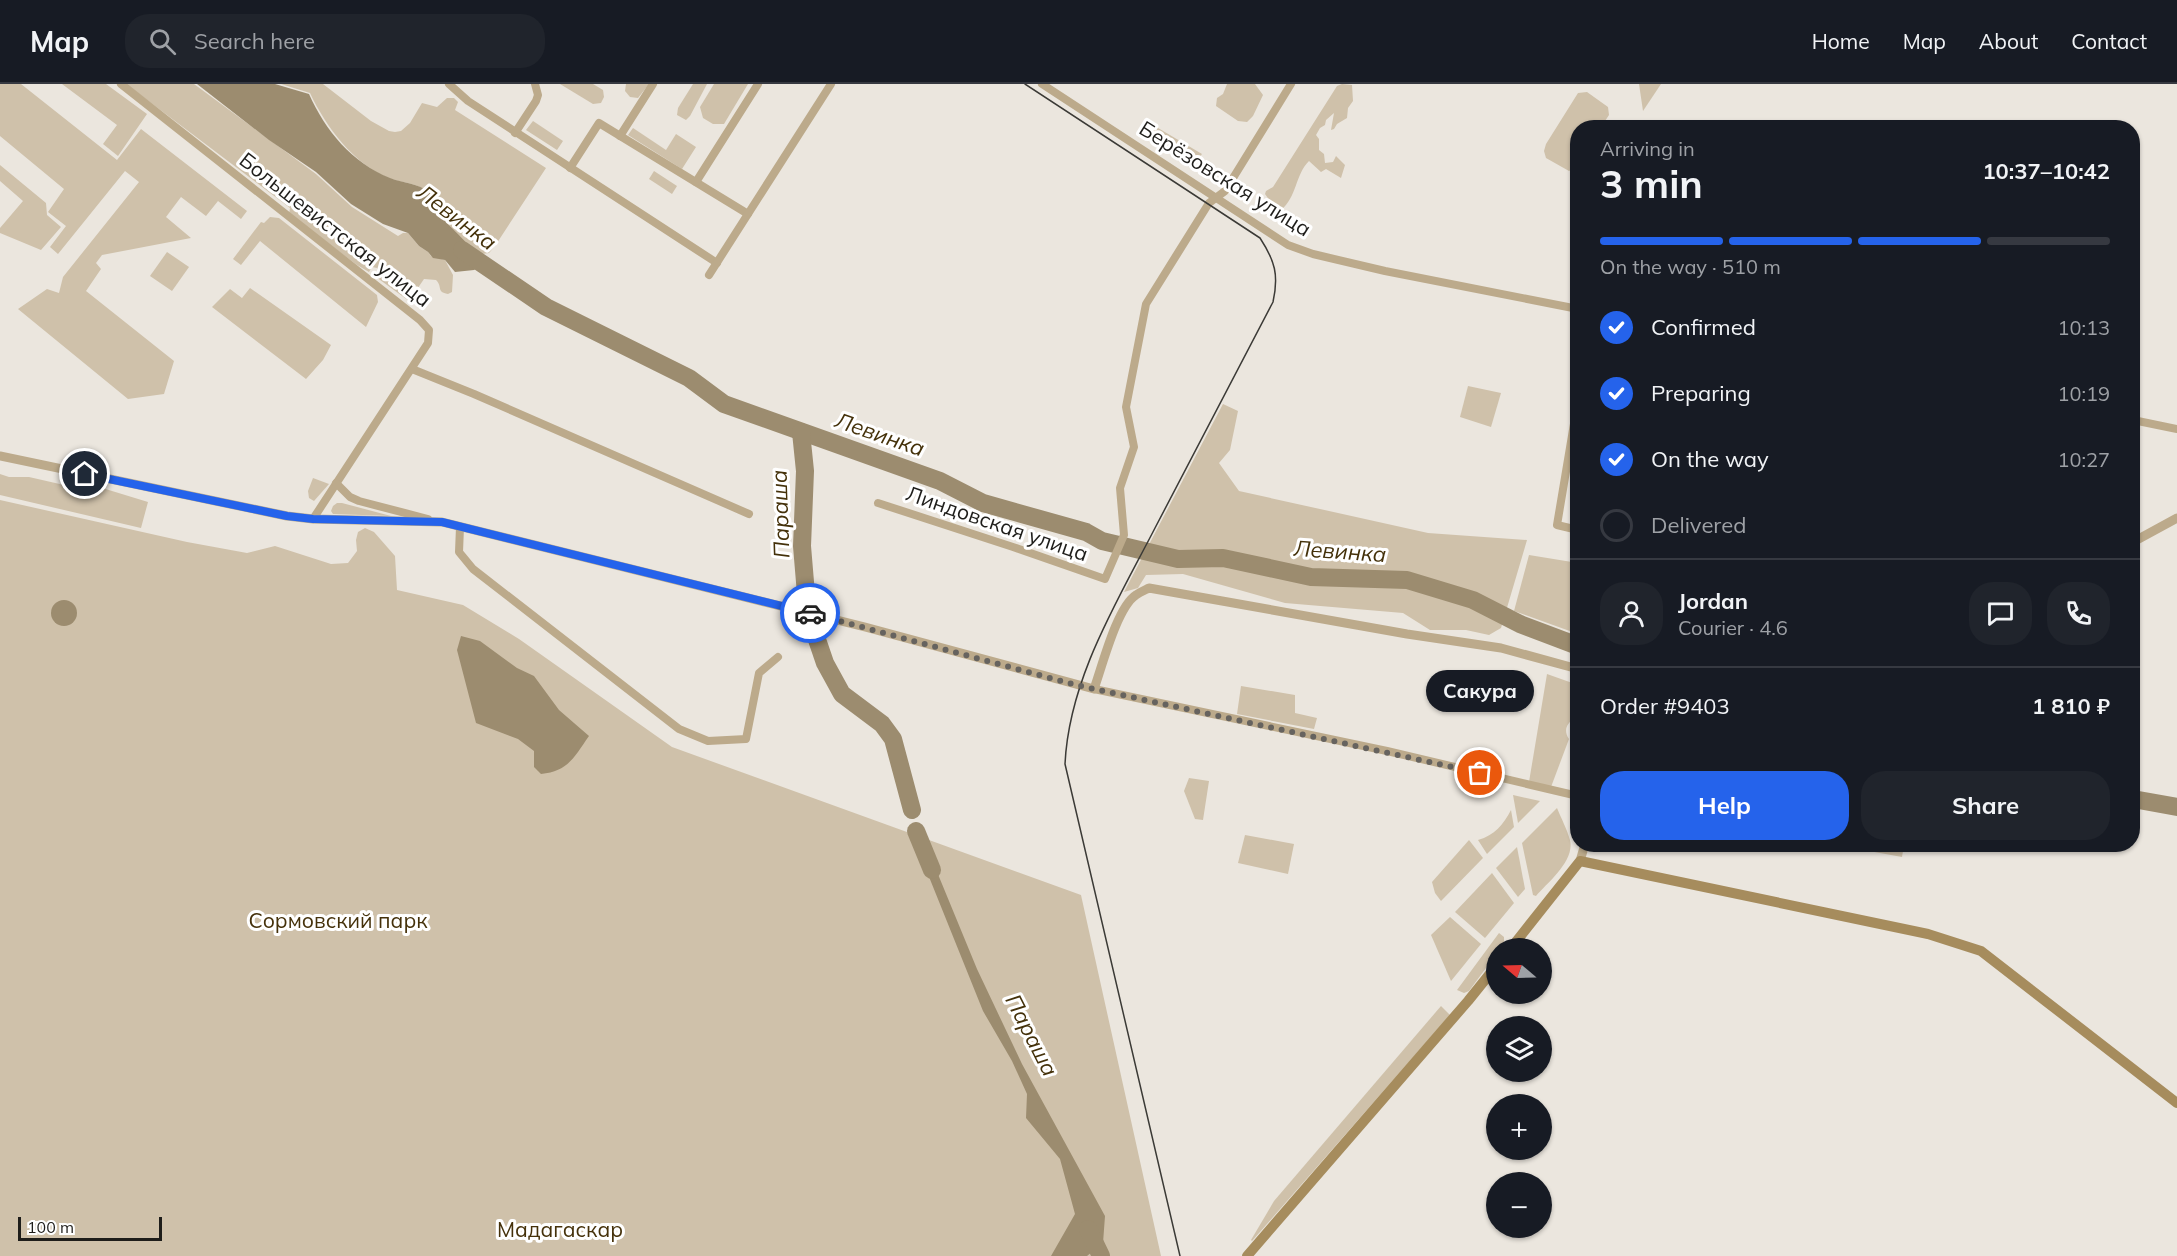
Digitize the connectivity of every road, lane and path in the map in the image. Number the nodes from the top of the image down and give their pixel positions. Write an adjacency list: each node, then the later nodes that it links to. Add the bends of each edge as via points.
1 (121, 84): 18 (street, Большевистская улица, via 424,324 429,330 428,343)
2 (449, 84): 9 (street)
3 (535, 84): 9 (street, via 536,101)
4 (653, 84): 10 (street)
5 (758, 84): 12 (street)
6 (831, 84): 14 (street)
7 (1042, 84): 13 (street, Берёзовская улица)
8 (1292, 84): 13 (street, via 1225,191)
9 (515, 132): 11 (street)
10 (620, 136): 11 (street, via 599,123); 12 (street)
11 (570, 168): 15 (street)
12 (696, 182): 14 (street)
13 (1216, 197): 17 (street, Берёзовская улица, via 1288,245 1313,254); 24 (street, Линдовская улица, via 1146,304 1126,407 1134,447 1120,488 1124,535 1105,579)
14 (748, 214): 15 (street)
15 (717, 262): 16 (street)
16 (709, 275)
17 (1570, 307)
18 (412, 369): 23 (street, Большевистская улица); 25 (street)
19 (2140, 421): 20 (street)
20 (2177, 429)
21 (1570, 448): 30 (street, via 1557,525)
22 (0, 456): 26 (street)
23 (336, 483): 26 (street, Большевистская улица); 28 (street, via 359,501)
24 (878, 503)
25 (749, 514)
26 (313, 519): 28 (street)
27 (2177, 519): 31 (street)
28 (442, 522): 29 (street)
29 (459, 527): 32 (street, via 459,552 473,569 679,729 708,741 746,739 759,673); 34 (street, via 865,627)
30 (1570, 528)
31 (2140, 538)
32 (778, 657)
33 (1570, 667): 34 (street, via 1501,648 1149,588 1135,595 1126,606)
34 (1094, 689): 35 (street)
35 (1570, 794)
36 (1583, 852): 37 (street)
37 (1580, 861): 38 (main road); 40 (main road, via 1928,934 1981,951)
38 (1519, 938)
39 (1486, 979): 41 (main road)
40 (2174, 1099)
41 (1247, 1256)

